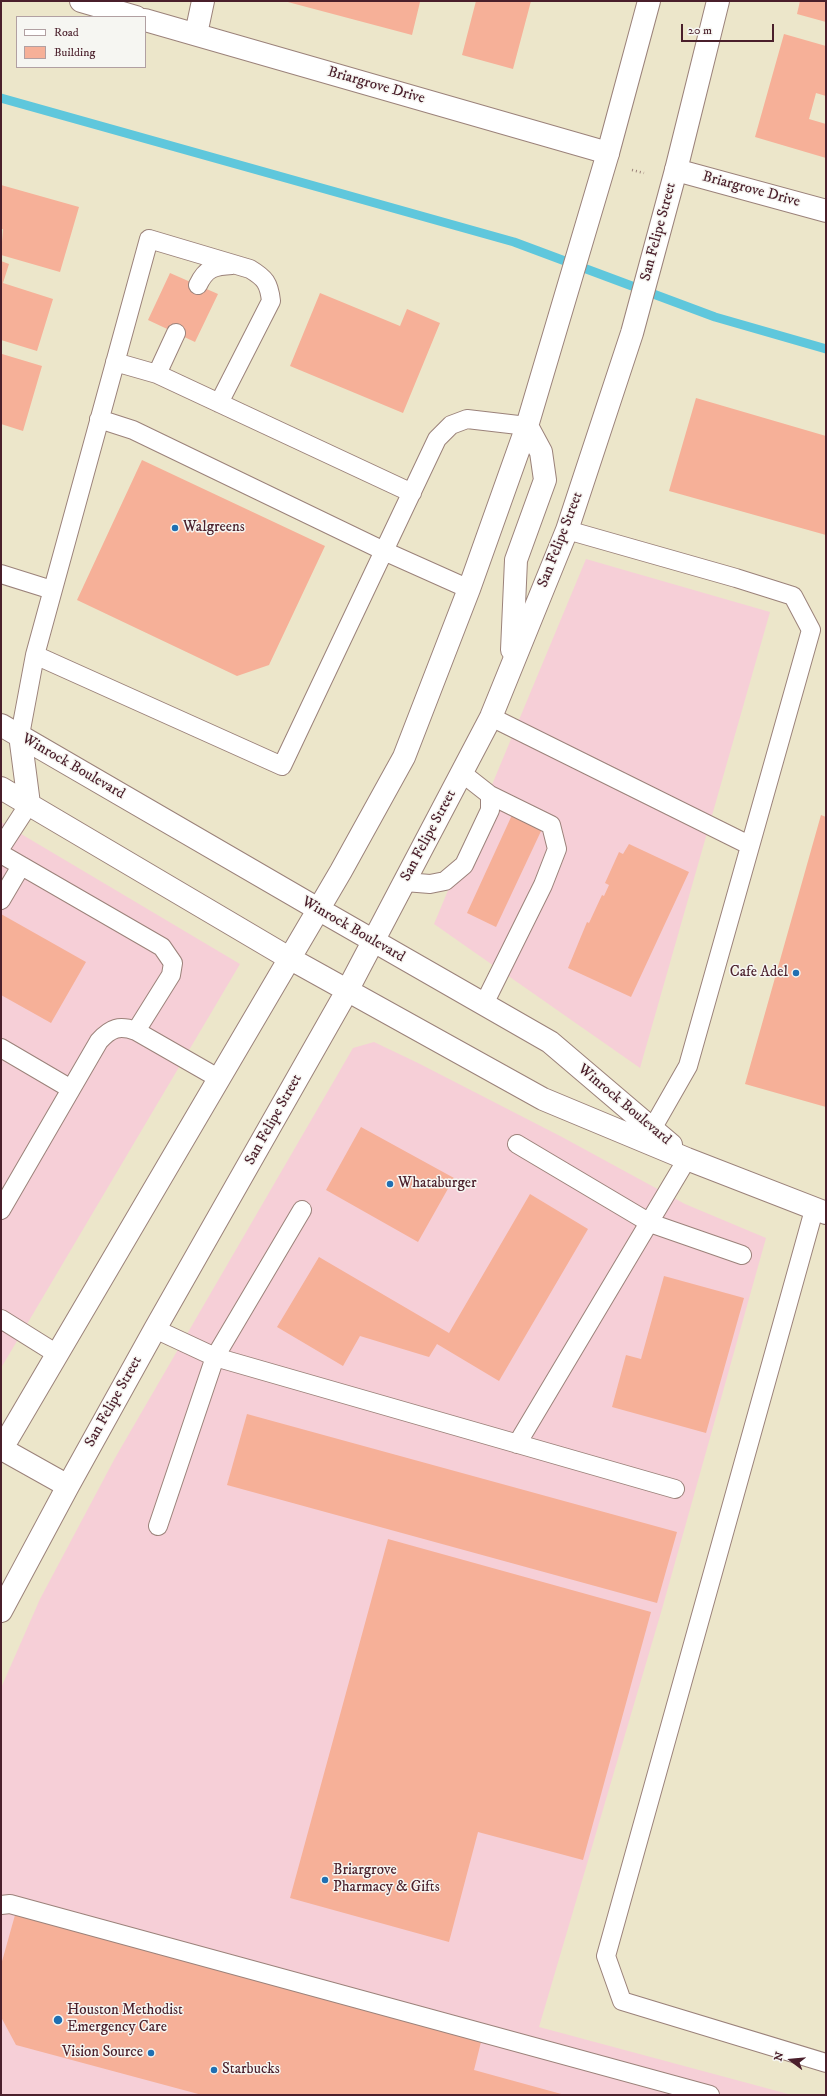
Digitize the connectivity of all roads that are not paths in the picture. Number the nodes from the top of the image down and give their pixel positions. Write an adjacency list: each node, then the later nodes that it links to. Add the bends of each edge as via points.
1 (81, 1): 5 (main road)
2 (203, 1): 7 (main road)
3 (649, 1): 8 (main road)
4 (718, 1): 9 (main road, San Felipe Street)
5 (133, 16)
6 (146, 20): 7 (main road, Briargrove Drive)
7 (196, 34): 8 (main road, Briargrove Drive)
8 (608, 153): 18 (main road)
9 (676, 170): 10 (main road, Briargrove Drive); 20 (main road, San Felipe Street, via 632,333)
10 (826, 211)
11 (235, 265): 12 (lane, via 215,266 202,276); 14 (lane, via 149,239); 16 (lane, via 250,269 261,276 270,286 271,301)
12 (198, 285)
13 (176, 333): 15 (lane)
14 (115, 362): 15 (lane); 17 (lane)
15 (157, 374): 16 (lane)
16 (220, 403): 19 (lane)
17 (99, 419): 21 (lane, via 133,430); 24 (lane)
18 (527, 426): 19 (lane, via 467,419 451,425 437,438); 23 (main road); 26 (main road, via 541,452 545,480 516,560)
19 (412, 493): 21 (lane)
20 (566, 530): 26 (main road, San Felipe Street); 34 (lane, via 793,596 811,630)
21 (384, 551): 23 (lane); 25 (lane, via 282,766)
22 (1, 574): 24 (lane)
23 (469, 589): 38 (main road, via 404,757)
24 (52, 590): 25 (lane)
25 (35, 655): 29 (lane)
26 (511, 667): 27 (main road, San Felipe Street)
27 (491, 717): 30 (main road, San Felipe Street); 34 (lane)
28 (1, 725): 29 (main road, Winrock Boulevard)
29 (20, 736): 33 (main road); 38 (main road, Winrock Boulevard)
30 (462, 773): 32 (lane); 36 (main road, San Felipe Street)
31 (1, 788): 33 (main road, Winrock Boulevard)
32 (490, 795): 36 (lane, via 490,810 464,865 445,881 430,884); 42 (lane, via 551,825 557,849)
33 (29, 804): 35 (lane); 40 (main road, Winrock Boulevard)
34 (749, 845): 47 (lane, via 688,1066)
35 (6, 858): 37 (lane); 43 (lane, via 162,947 173,963 171,975)
36 (405, 882): 39 (main road, San Felipe Street)
37 (1, 900)
38 (318, 909): 39 (main road, Winrock Boulevard); 40 (main road)
39 (374, 942): 41 (main road, San Felipe Street); 42 (main road, Winrock Boulevard)
40 (289, 958): 41 (main road, Winrock Boulevard); 45 (main road)
41 (347, 991): 49 (main road, Winrock Boulevard, via 543,1099); 56 (main road, San Felipe Street)
42 (484, 1004): 47 (main road, Winrock Boulevard, via 550,1042)
43 (136, 1030): 45 (lane); 46 (lane, via 124,1027 108,1032 99,1041)
44 (1, 1048): 46 (lane)
45 (218, 1078): 57 (main road)
46 (71, 1089): 50 (lane)
47 (652, 1129): 49 (main road, Winrock Boulevard)
48 (517, 1144): 53 (lane)
49 (687, 1159): 52 (main road, Winrock Boulevard); 53 (lane)
50 (1, 1210)
51 (302, 1210): 58 (lane)
52 (820, 1211): 66 (lane, via 606,1956 622,2001)
53 (650, 1223): 54 (lane); 59 (lane)
54 (742, 1255)
55 (1, 1319): 57 (lane)
56 (155, 1329): 58 (lane); 61 (main road, San Felipe Street)
57 (57, 1354): 60 (main road)
58 (215, 1357): 59 (lane); 63 (lane)
59 (518, 1444): 62 (lane)
60 (1, 1450): 61 (main road)
61 (68, 1486): 64 (main road, San Felipe Street)
62 (675, 1489)
63 (158, 1526)
64 (1, 1612)
65 (1, 1905): 67 (lane, via 10,1904)
66 (826, 2063)
67 (710, 2095)

